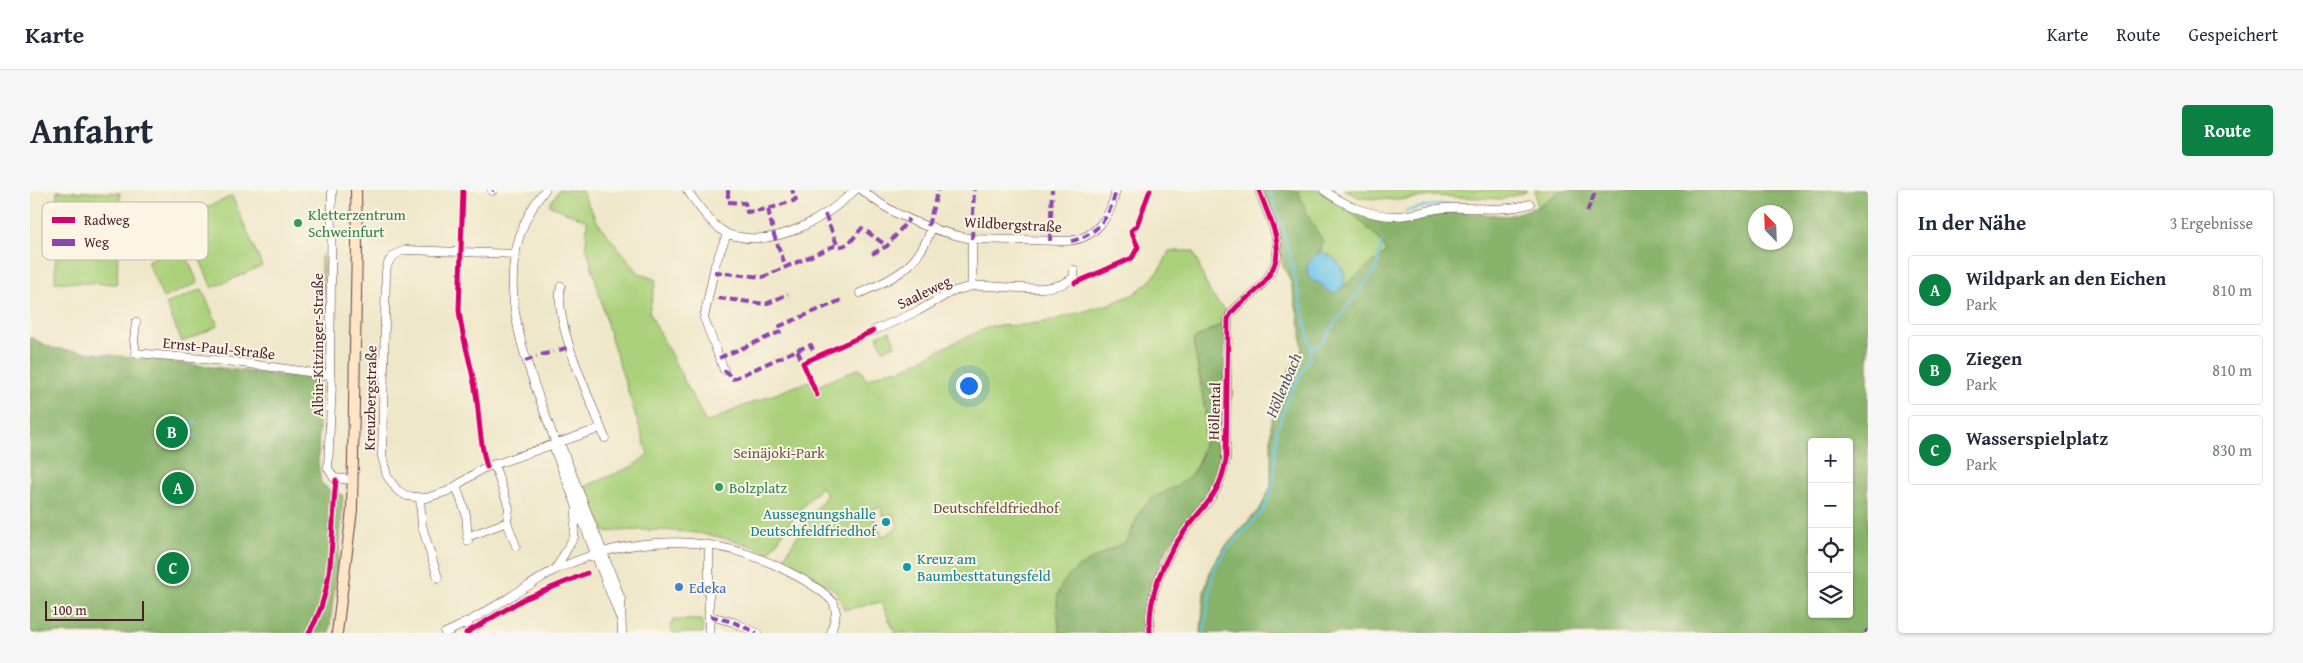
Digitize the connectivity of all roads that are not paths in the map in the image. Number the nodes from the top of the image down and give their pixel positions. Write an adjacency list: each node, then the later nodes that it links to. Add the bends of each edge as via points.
1 (332, 190): 22 (street, Albin-Kitzinger-Straße)
2 (356, 190): 27 (main road)
3 (545, 190): 14 (street, via 529,216)
4 (687, 190): 12 (street, via 703,212)
5 (855, 190): 12 (street, via 825,214 787,232 759,238)
6 (862, 190): 11 (street, Wildbergstraße, via 897,213)
7 (1116, 190): 13 (street, Wildbergstraße, via 1102,224 1078,240)
8 (1259, 190): 48 (street, Höllental, via 1275,234 1277,260 1265,281 1235,308 1228,319 1226,460 1222,479 1216,493 1165,560 1154,593)
9 (1324, 190): 10 (street, via 1353,207 1384,215 1400,216 1445,208 1504,210)
10 (1530, 204)
11 (932, 227): 13 (street, Wildbergstraße); 18 (street, via 924,246 904,271)
12 (727, 234): 21 (street, via 715,265 704,318)
13 (972, 239): 17 (street, Saaleweg)
14 (516, 254): 25 (street, via 513,291 517,329); 29 (street, Kreuzbergstraße, via 406,250 397,253 387,264 383,463 397,490)
15 (1074, 270): 17 (street, via 1074,277 1070,280 1050,288)
16 (561, 286): 23 (street, via 564,327)
17 (972, 286): 20 (street, Saaleweg, via 946,294 918,311)
18 (860, 293)
19 (136, 322): 22 (street, Ernst-Paul-Straße, via 136,353)
20 (874, 330)
21 (724, 370)
22 (330, 375): 27 (street, Albin-Kitzinger-Straße, via 328,468 334,478)
23 (601, 428): 24 (street); 25 (street)
24 (605, 438)
25 (556, 444): 26 (street); 30 (street, via 555,451); 34 (street, via 562,448)
26 (494, 464): 28 (street); 31 (street, via 509,508)
27 (352, 480): 41 (main road, via 348,548)
28 (456, 486): 29 (street, via 441,494); 31 (street, via 466,514 468,539)
29 (420, 498): 37 (street, via 422,526)
30 (575, 502): 35 (street); 36 (street, via 574,537)
31 (508, 522): 32 (street)
32 (516, 546)
33 (709, 546): 34 (street, via 652,542); 38 (street); 47 (street, via 735,550 774,564 817,589 832,600 836,609)
34 (603, 552): 35 (street); 39 (street, via 621,600)
35 (595, 554): 36 (street); 39 (street)
36 (555, 570): 40 (street)
37 (438, 578)
38 (710, 616): 45 (street); 46 (street)
39 (621, 620): 44 (street)
40 (465, 622): 42 (street); 43 (street)
41 (337, 633)
42 (445, 633)
43 (473, 633)
44 (622, 633)
45 (709, 633)
46 (757, 633)
47 (831, 633)
48 (1150, 633)

